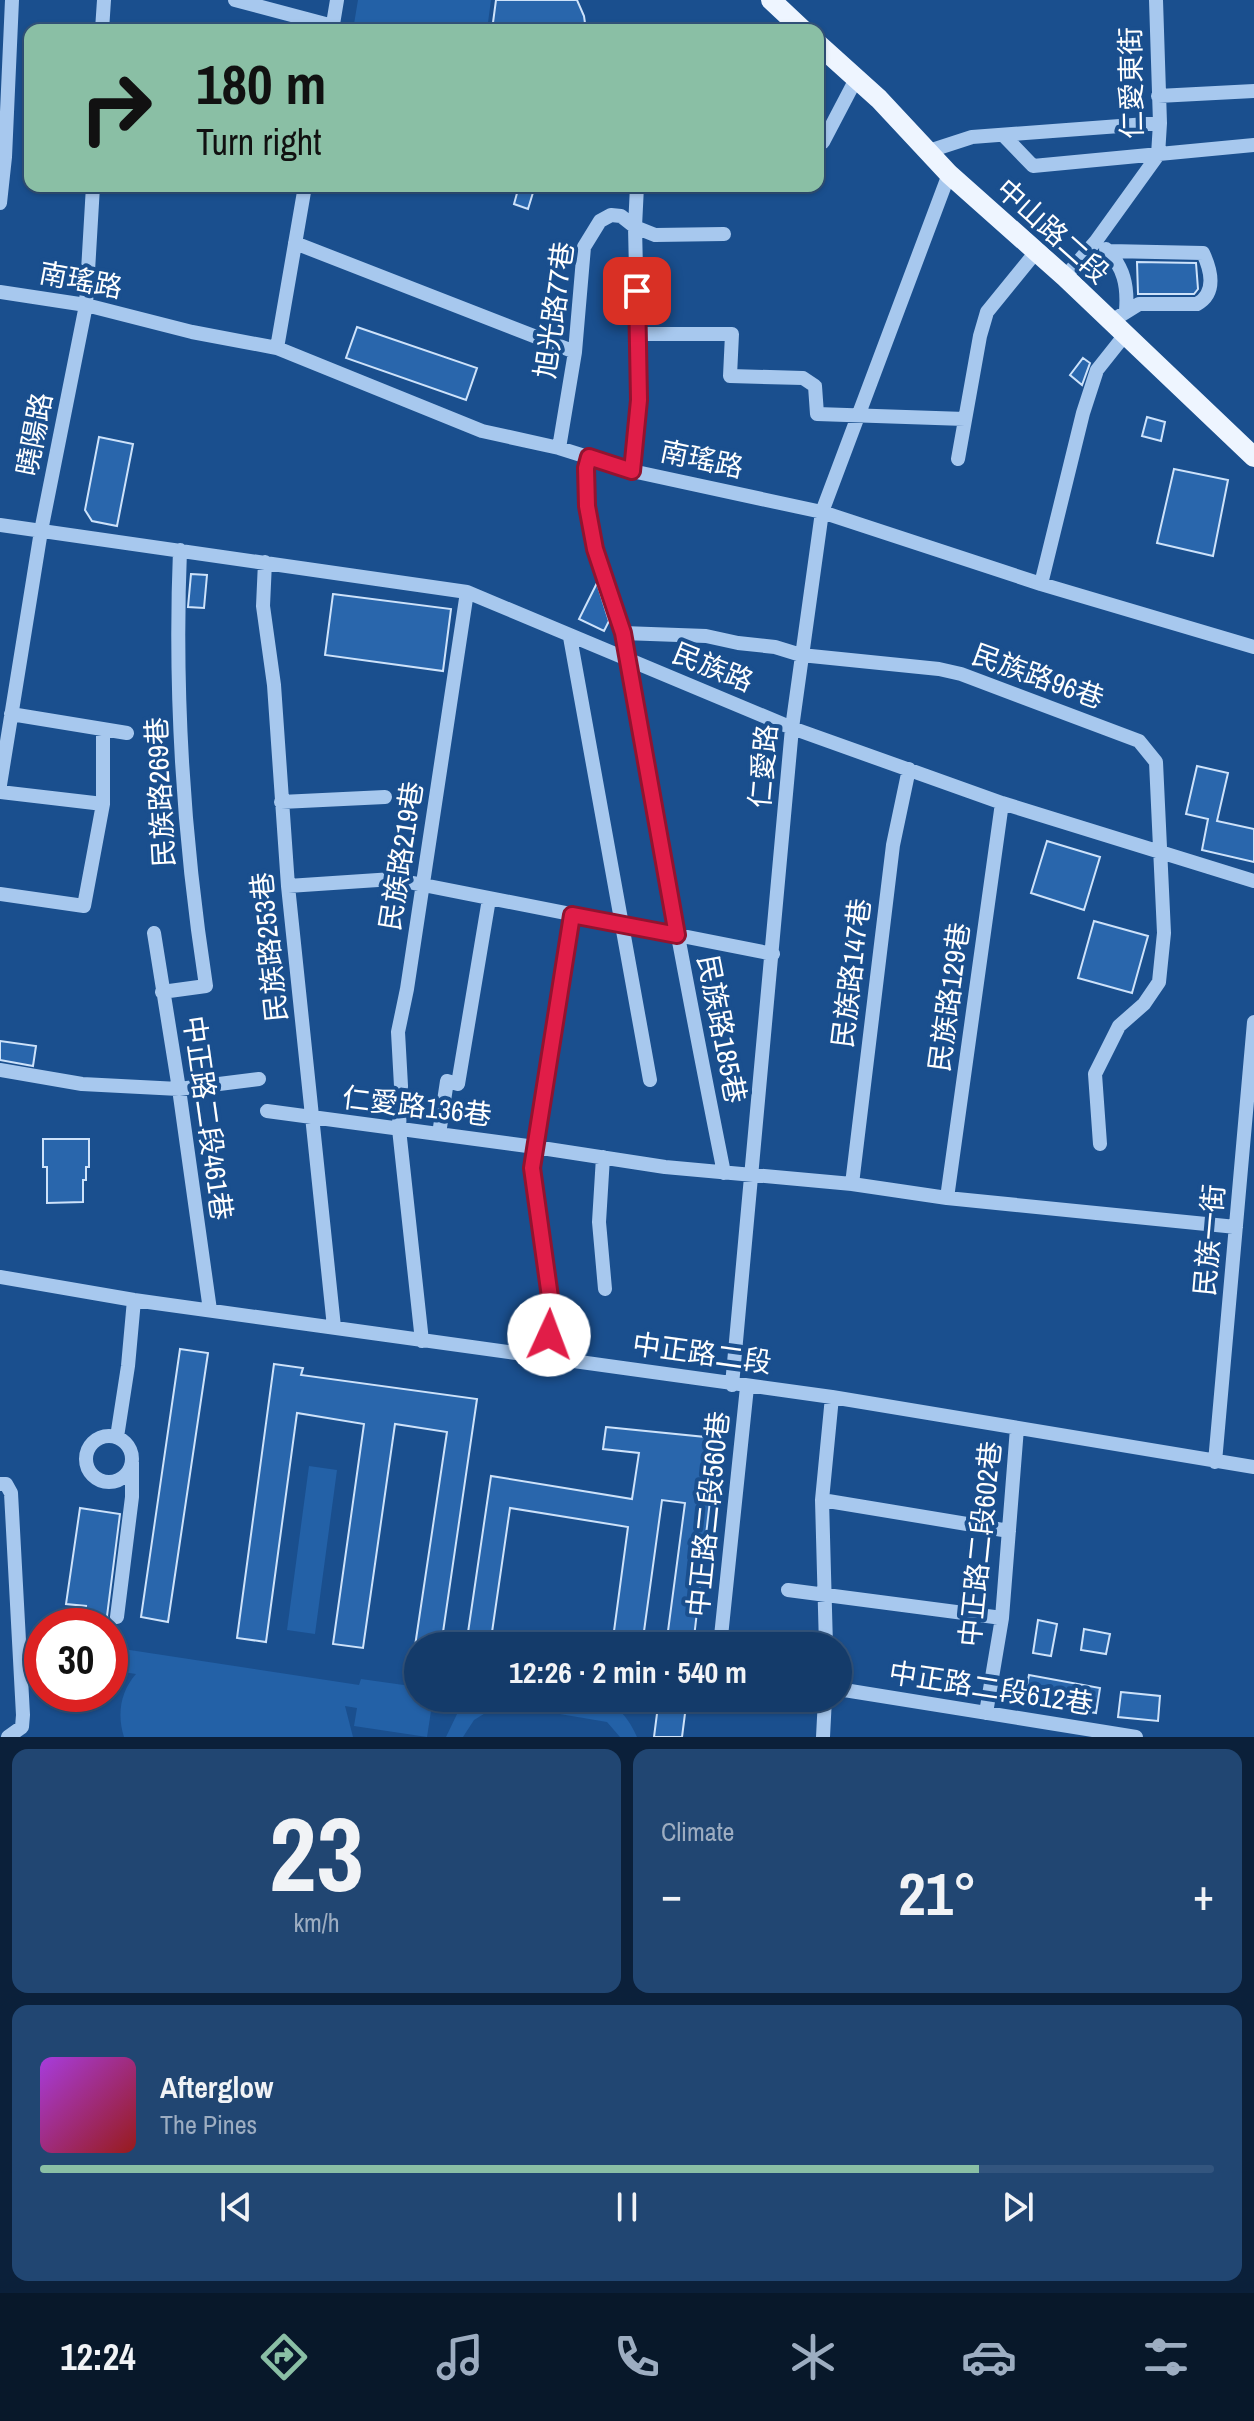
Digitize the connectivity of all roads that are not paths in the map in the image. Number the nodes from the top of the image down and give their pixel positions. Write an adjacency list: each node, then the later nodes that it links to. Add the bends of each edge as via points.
1 (12, 0): 25 (street)
2 (104, 0): 7 (street)
3 (235, 0): 8 (street)
4 (337, 0): 9 (street)
5 (771, 0): 10 (main road)
6 (1156, 0): 14 (street, 仁愛東街)
7 (102, 24)
8 (318, 24)
9 (333, 24)
10 (797, 24)
11 (827, 62): 12 (main road, 中山路二段)
12 (856, 79): 17 (street); 19 (main road, 中山路二段, via 912,126)
13 (1254, 91): 14 (street)
14 (1158, 96): 15 (street, 仁愛東街)
15 (1160, 123): 16 (street); 20 (street, 仁愛東街)
16 (1003, 135): 19 (street, via 972,137); 20 (street, via 1033,166)
17 (824, 140)
18 (1254, 145): 20 (street)
19 (929, 151): 21 (main road, 中山路二段)
20 (1158, 155): 28 (street, 仁愛東街)
21 (949, 174): 31 (main road, 中山路二段); 39 (street, 仁愛路)
22 (93, 192): 34 (street, 曉陽路)
23 (304, 192): 29 (street)
24 (637, 192): 26 (street)
25 (0, 203)
26 (635, 227): 27 (street, via 655,235); 36 (street); 38 (street, 旭光路77巷, via 611,215 590,234 584,247)
27 (724, 234)
28 (1096, 241): 30 (street); 32 (street, 仁愛東街)
29 (295, 243): 37 (street); 38 (street)
30 (1109, 251): 35 (street, via 1128,287); 35 (street, via 1196,251 1210,266 1211,287 1203,302 1139,304)
31 (1035, 253): 32 (main road, 中山路二段); 40 (street, via 987,312)
32 (1065, 277): 35 (main road, 中山路二段)
33 (0, 292): 34 (street, 南瑤路)
34 (86, 305): 37 (street, 南瑤路); 48 (street, 曉陽路)
35 (1120, 323): 43 (main road, 中山路二段); 51 (street, via 1097,370 1079,428)
36 (637, 334): 39 (street, via 732,334 730,376 803,378 815,386 817,414); 45 (street, via 639,400)
37 (277, 348): 41 (street, 南瑤路, via 482,431)
38 (575, 352): 41 (street, 旭光路77巷)
39 (858, 413): 40 (street); 46 (street, 仁愛路)
40 (965, 419): 44 (street)
41 (559, 448): 42 (street, 南瑤路)
42 (589, 457): 45 (street, 南瑤路); 53 (street, 民族路185巷, via 587,506 595,549)
43 (1254, 457)
44 (958, 459)
45 (632, 471): 46 (street, 南瑤路)
46 (822, 512): 51 (street, 南瑤路); 56 (street, 仁愛路)
47 (0, 525): 48 (street, 民族路)
48 (41, 531): 49 (street, 民族路); 58 (street, 曉陽路)
49 (180, 550): 50 (street, 民族路); 80 (street, 民族路269巷, via 176,641 192,894 206,986)
50 (265, 562): 52 (street, 民族路); 66 (street, 民族路253巷, via 263,606)
51 (1041, 584): 55 (street, 南瑤路)
52 (467, 592): 54 (street, 民族路); 72 (street, 民族路219巷)
53 (623, 633): 56 (street, 民族路96巷, via 706,636); 57 (street, 民族路185巷)
54 (570, 637): 57 (street, 民族路); 76 (street)
55 (1254, 647)
56 (801, 655): 59 (street, 仁愛路); 69 (street, 民族路96巷, via 950,671 1139,741 1156,762)
57 (628, 660): 59 (street, 民族路); 78 (street, 民族路185巷)
58 (11, 714): 60 (street); 63 (street, 曉陽路)
59 (792, 728): 62 (street, 民族路); 79 (street, 仁愛路)
60 (103, 729): 61 (street); 68 (street)
61 (127, 733)
62 (909, 769): 67 (street, 民族路); 95 (street, 民族路147巷, via 893,845)
63 (0, 785)
64 (0, 792): 68 (street)
65 (385, 797): 66 (street)
66 (281, 802): 71 (street, 民族路253巷)
67 (1002, 803): 69 (street, 民族路); 96 (street, 民族路129巷)
68 (103, 804): 73 (street, via 84,906)
69 (1159, 852): 70 (street, 民族路); 90 (street, 民族路96巷, via 1164,933 1159,982 1119,1026 1095,1074)
70 (1254, 881)
71 (288, 886): 72 (street, via 393,879); 87 (street, 民族路253巷)
72 (423, 887): 74 (street); 88 (street, 民族路219巷, via 398,1032)
73 (0, 894)
74 (489, 899): 75 (street); 89 (street, via 458,1084 447,1081)
75 (572, 915): 76 (street); 91 (street)
76 (622, 925): 78 (street); 84 (street)
77 (154, 933): 80 (street, 中正路二段461巷)
78 (677, 935): 79 (street); 93 (street, 民族路185巷)
79 (773, 954): 94 (street, 仁愛路)
80 (162, 992): 85 (street, 中正路二段461巷)
81 (1254, 1022): 97 (street, 民族一街)
82 (0, 1070): 85 (street, via 82,1084)
83 (259, 1079): 85 (street)
84 (650, 1080)
85 (179, 1089): 101 (street, 中正路二段461巷)
86 (267, 1111): 87 (street, 仁愛路136巷)
87 (314, 1119): 88 (street, 仁愛路136巷); 102 (street, 民族路253巷)
88 (399, 1129): 89 (street, 仁愛路136巷); 103 (street, 民族路219巷)
89 (439, 1134): 91 (street, 仁愛路136巷)
90 (1100, 1144)
91 (535, 1147): 92 (street, 仁愛路136巷); 104 (street, via 535,1198 550,1297)
92 (603, 1157): 93 (street, 仁愛路136巷); 99 (street, via 599,1222)
93 (724, 1173): 94 (street, 仁愛路136巷)
94 (751, 1174): 95 (street, 仁愛路136巷); 105 (street, 仁愛路)
95 (852, 1184): 96 (street, 仁愛路136巷)
96 (947, 1198): 97 (street, 仁愛路136巷)
97 (1236, 1227): 110 (street, 民族一街)
98 (0, 1277): 100 (street, 中正路二段)
99 (605, 1289)
100 (134, 1300): 101 (street, 中正路二段); 108 (street)
101 (210, 1310): 102 (street, 中正路二段)
102 (334, 1327): 103 (street, 中正路二段)
103 (422, 1341): 104 (street, 中正路二段)
104 (545, 1357): 105 (street, 中正路二段)
105 (740, 1386): 106 (street, 中正路二段); 119 (street, 中正路二段560巷)
106 (832, 1397): 107 (street, 中正路二段); 113 (street)
107 (1017, 1428): 110 (street, 中正路二段); 114 (street, 中正路二段602巷)
108 (117, 1437): 109 (street, via 127,1444); 109 (street, via 102,1437 91,1445 86,1458 89,1472 100,1481 114,1482 126,1475)
109 (132, 1462): 117 (street)
110 (1215, 1462): 111 (street, 中正路二段)
111 (1254, 1467)
112 (0, 1484): 125 (street, via 11,1493 23,1715 22,1727)
113 (822, 1500): 114 (street); 116 (street)
114 (1009, 1531): 118 (street, 中正路二段602巷)
115 (788, 1590): 116 (street)
116 (826, 1594): 118 (street); 120 (street)
117 (118, 1608)
118 (1002, 1618): 123 (street, 中正路二段602巷)
119 (721, 1632)
120 (826, 1632)
121 (852, 1691): 123 (street, 中正路二段612巷)
122 (824, 1712): 126 (street)
123 (986, 1713): 124 (street, 中正路二段612巷)
124 (1094, 1734): 127 (street, 中正路二段612巷)
125 (8, 1737)
126 (823, 1737)
127 (1136, 1737)

